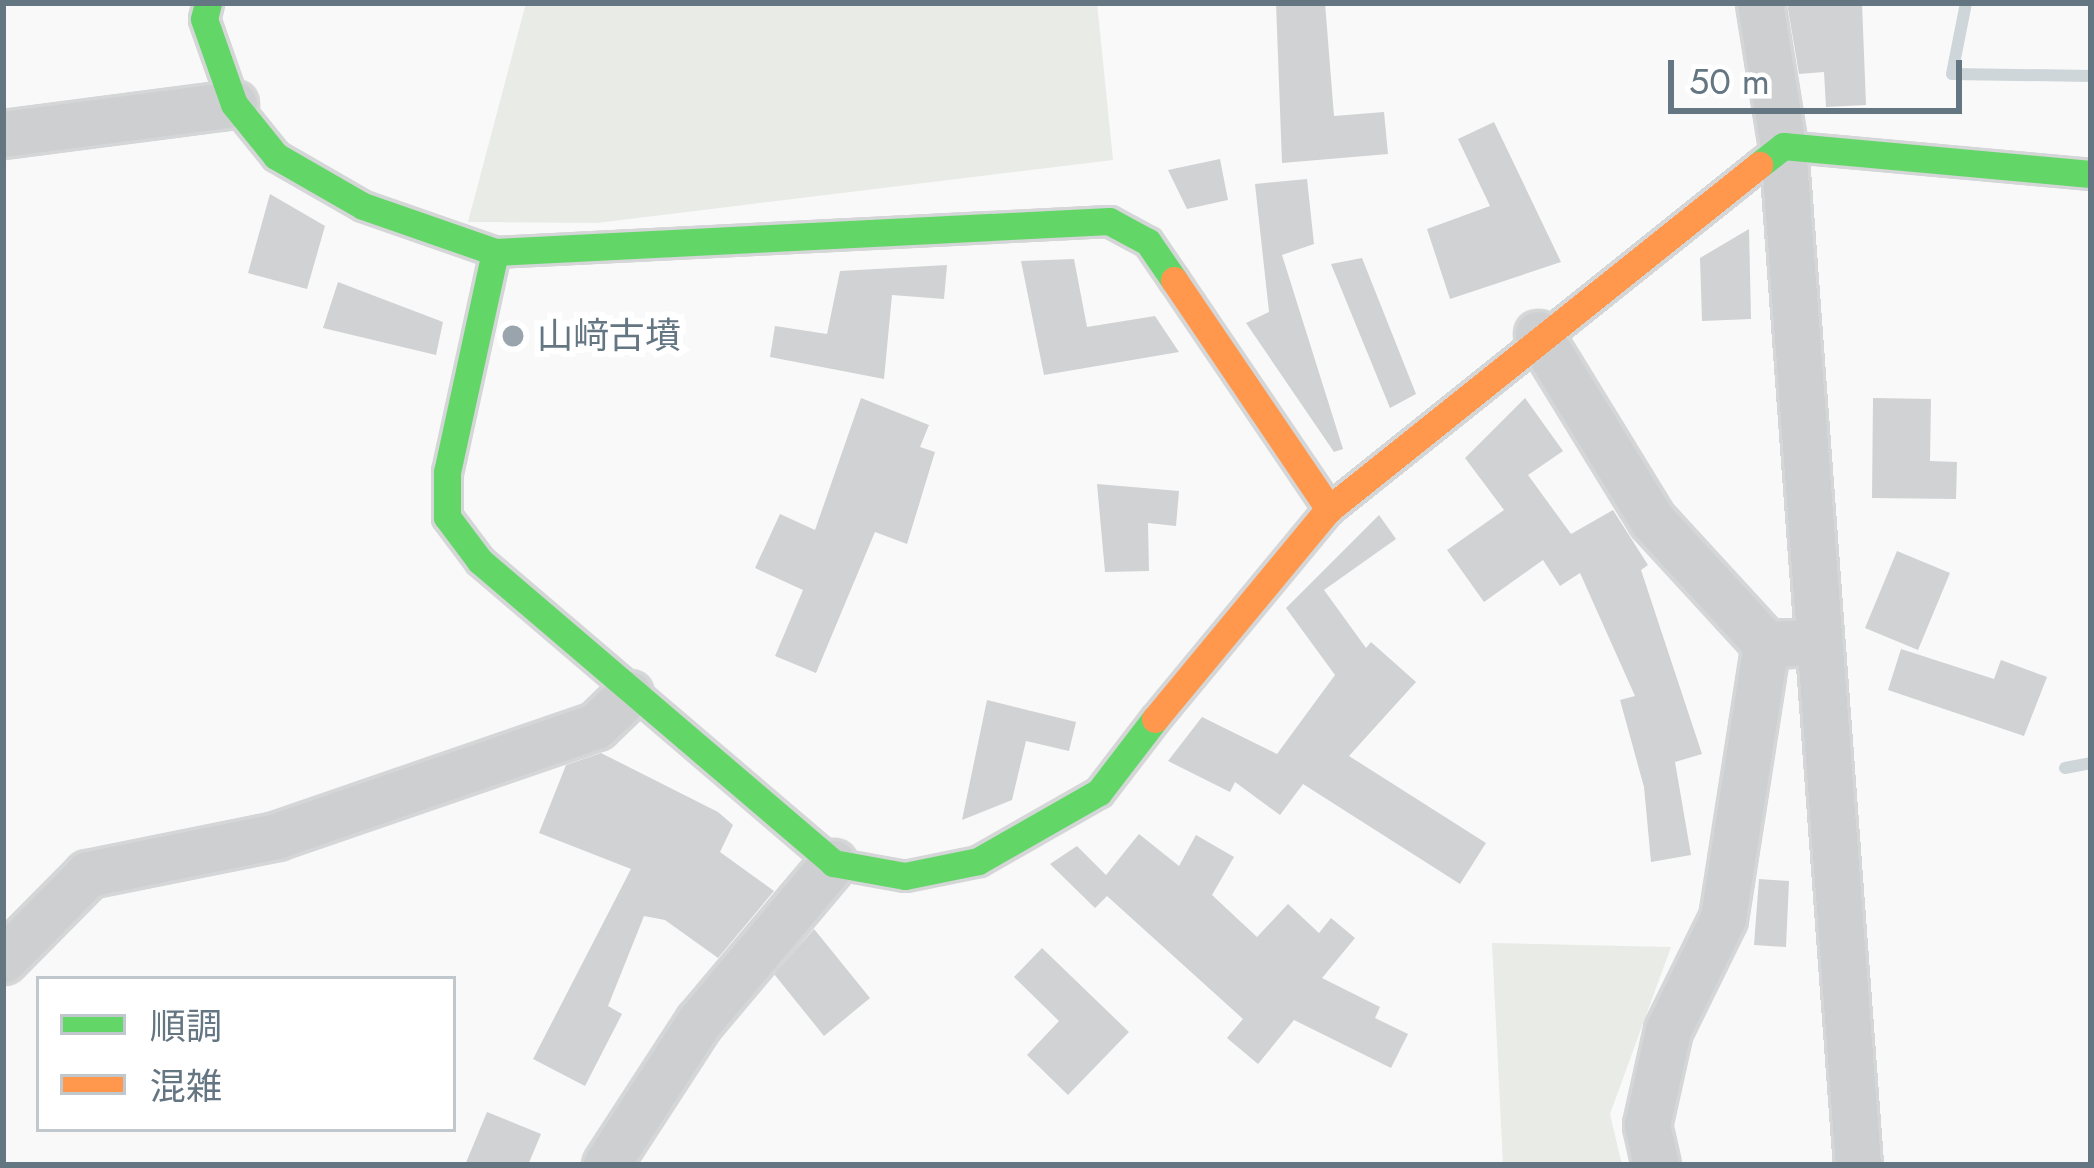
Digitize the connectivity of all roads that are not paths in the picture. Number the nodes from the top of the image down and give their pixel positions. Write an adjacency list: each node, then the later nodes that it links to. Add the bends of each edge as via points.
1 (208, 3): 3 (street, via 205,19)
2 (1760, 3): 5 (street)
3 (234, 104): 4 (street); 7 (street, via 276,156 363,206)
4 (3, 134)
5 (1783, 146): 6 (street); 8 (street); 10 (street)
6 (2091, 175)
7 (495, 252): 9 (street, via 1109,221 1148,242); 12 (street, via 447,472 447,517 480,561)
8 (1538, 334): 9 (street); 11 (street, via 1652,520)
9 (1329, 509): 13 (street, via 1099,793 978,861 905,876)
10 (1821, 642): 11 (street); 17 (street)
11 (1766, 644): 16 (street, via 1723,918 1668,1030 1647,1125)
12 (629, 694): 13 (street); 14 (street, via 596,726 276,836 88,874)
13 (832, 862): 15 (street, via 699,1022)
14 (3, 961)
15 (606, 1165)
16 (1656, 1165)
17 (1858, 1165)

